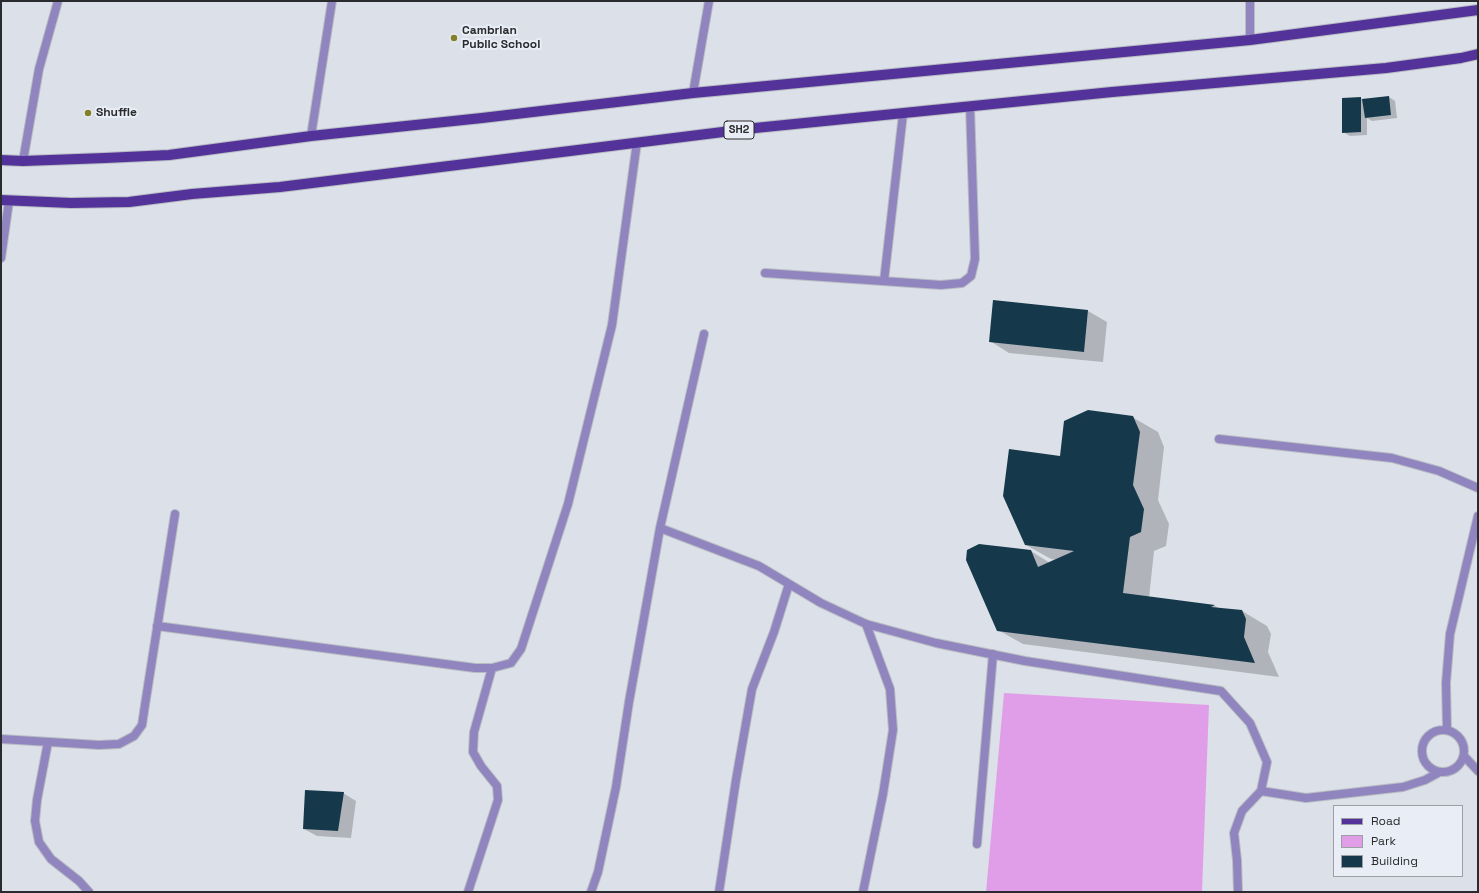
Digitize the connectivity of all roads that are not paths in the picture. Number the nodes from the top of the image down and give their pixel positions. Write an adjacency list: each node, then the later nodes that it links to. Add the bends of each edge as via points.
1 (58, 1): 14 (street, via 39,69)
2 (332, 1): 11 (street)
3 (710, 1): 8 (street)
4 (1250, 1): 6 (street)
5 (1478, 10): 6 (main road)
6 (1250, 40): 8 (main road)
7 (1478, 54): 9 (main road, SH2, via 1386,68)
8 (693, 93): 11 (main road)
9 (970, 106): 10 (main road, SH2); 18 (street, via 975,259 971,276 962,283 941,285)
10 (902, 114): 12 (main road, SH2); 18 (street)
11 (311, 136): 14 (main road, via 169,154)
12 (637, 142): 15 (main road, SH2, via 129,202); 29 (street, via 612,325 568,504 521,649 510,663)
13 (1, 160): 14 (main road)
14 (24, 161)
15 (5, 200): 16 (street)
16 (1, 258)
17 (765, 273): 18 (street)
18 (884, 281)
19 (704, 334): 24 (street)
20 (1219, 439): 21 (street, via 1392,458 1439,471)
21 (1478, 488)
22 (175, 514): 27 (street)
23 (1478, 516): 30 (street, via 1450,634)
24 (660, 528): 25 (street, via 759,566); 40 (street, via 616,786 598,872)
25 (789, 584): 26 (street); 41 (street, via 752,689)
26 (866, 624): 28 (street, via 936,643); 42 (street, via 890,689 893,730)
27 (157, 626): 29 (street, via 475,668); 32 (street, via 142,725 134,736 119,744)
28 (993, 654): 36 (street, via 1221,691 1250,723 1267,762); 37 (street)
29 (492, 668): 39 (street, via 474,732 473,752 497,786 498,800)
30 (1446, 730): 33 (street, via 1460,739 1464,747); 35 (street, via 1430,734 1422,747 1425,764)
31 (1, 739): 32 (street)
32 (48, 742): 38 (street, via 35,820 39,842 51,859)
33 (1464, 756): 34 (street); 35 (street, via 1454,769)
34 (1478, 771)
35 (1438, 773): 36 (street, via 1403,787 1306,798)
36 (1262, 790): 43 (street, via 1242,811 1234,833)
37 (977, 844)
38 (89, 892)
39 (468, 892)
40 (591, 892)
41 (719, 892)
42 (864, 892)
43 (1238, 892)

